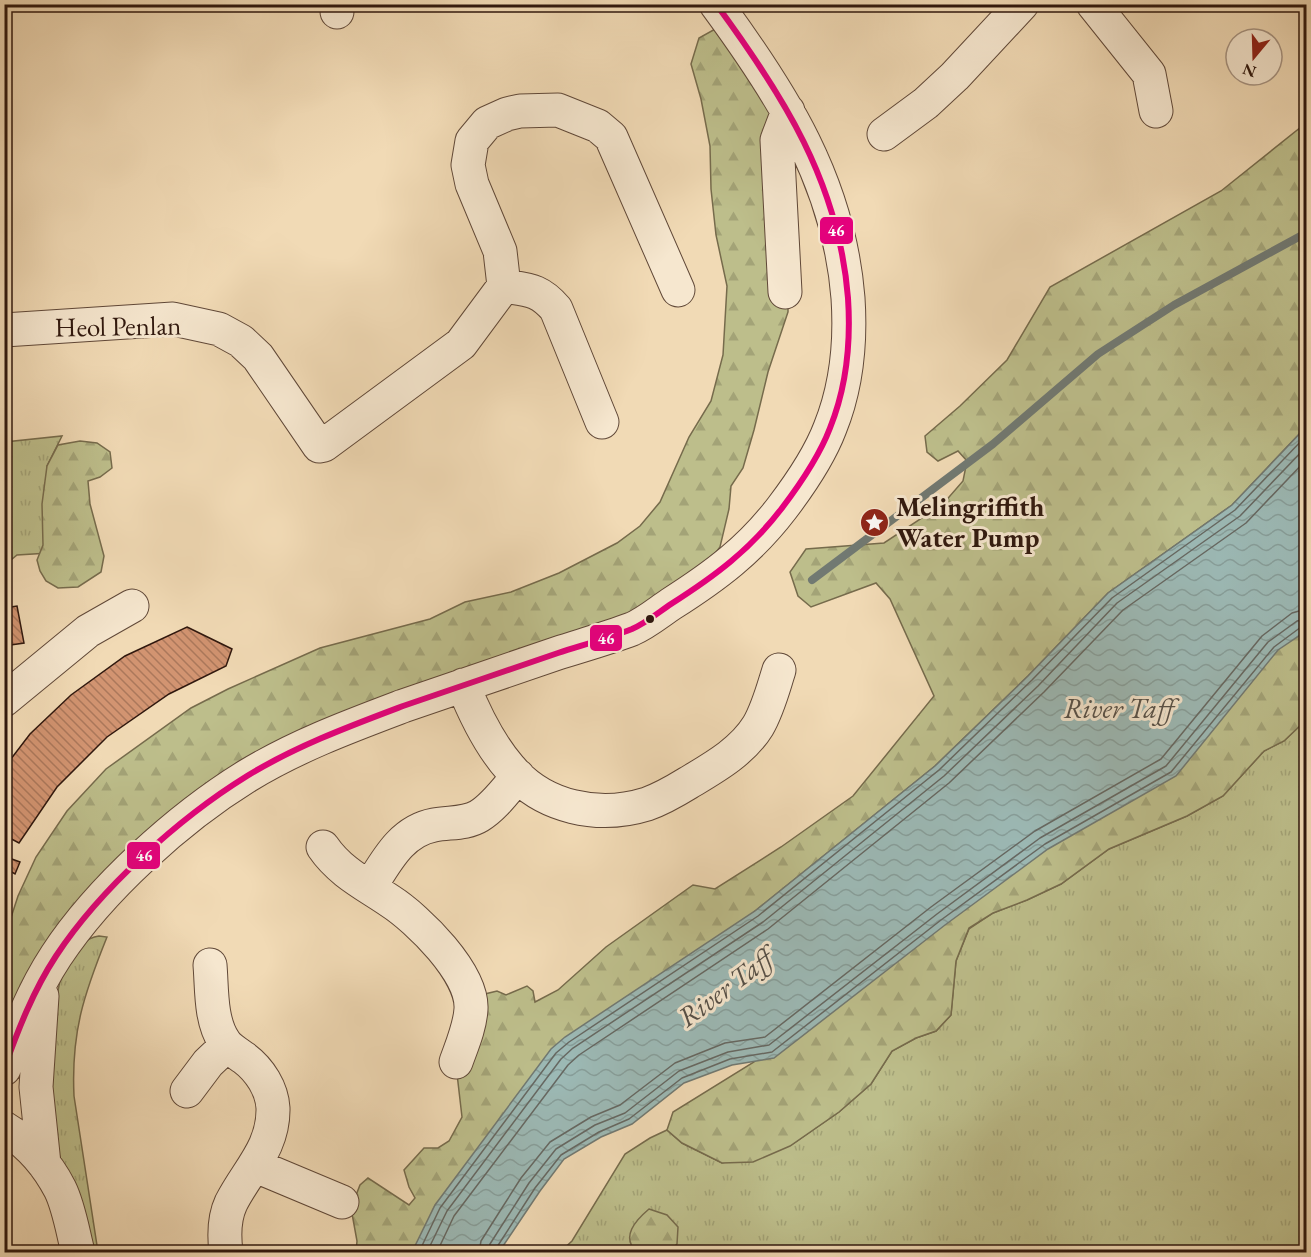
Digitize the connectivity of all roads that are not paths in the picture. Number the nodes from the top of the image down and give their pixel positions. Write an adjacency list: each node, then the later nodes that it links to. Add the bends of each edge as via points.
1 (716, 4): 4 (street)
2 (1022, 4): 6 (street, via 955,76)
3 (1093, 4): 5 (street, via 1149,74)
4 (788, 111): 9 (street, via 777,140); 14 (street, via 822,182 838,233 846,282 848,362 838,407 820,452 794,493 751,544 723,570 636,627)
5 (1156, 111)
6 (884, 134)
7 (504, 286): 8 (street, via 500,251 472,184 468,165 472,141 487,123 507,114 558,111 598,126 612,137); 10 (street, Heol Penlan, via 461,344 319,446 258,357 241,341 219,329 173,319); 11 (street, via 534,291 556,309)
8 (678, 290)
9 (785, 292)
10 (4, 330)
11 (602, 422)
12 (132, 606): 15 (street, via 88,631)
13 (779, 670): 16 (street, via 758,726 747,740 707,771 649,803 602,812 579,808 556,802)
14 (463, 685): 16 (street, via 490,742); 20 (street, via 330,733 239,782 183,821 85,916)
15 (4, 699)
16 (518, 776): 18 (street, via 478,817 432,825 406,838)
17 (322, 847): 18 (street, via 345,872)
18 (370, 887): 22 (street, via 412,917 434,939 466,986 471,1008)
19 (210, 965): 21 (street, via 218,1028)
20 (42, 980): 23 (street); 26 (street, via 36,1087)
21 (227, 1045): 24 (street); 27 (street, via 264,1080 273,1107 268,1137)
22 (456, 1062)
23 (4, 1069)
24 (187, 1091)
25 (4, 1128): 26 (street, via 24,1141)
26 (44, 1164): 29 (street, via 61,1191)
27 (256, 1166): 28 (street); 30 (street, via 231,1203 225,1228)
28 (342, 1202)
29 (78, 1252)
30 (226, 1252)

